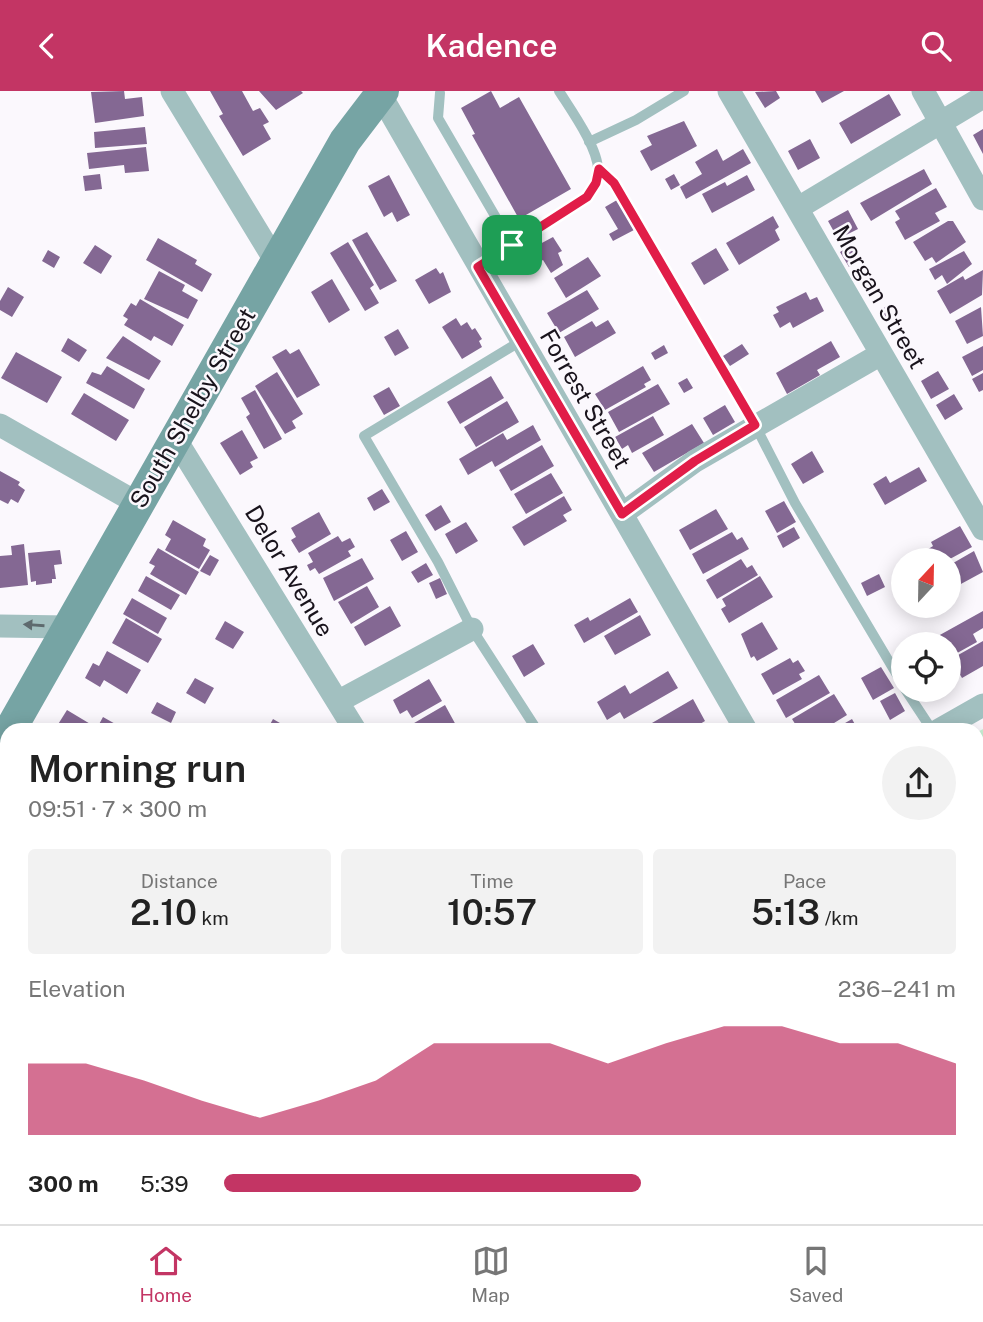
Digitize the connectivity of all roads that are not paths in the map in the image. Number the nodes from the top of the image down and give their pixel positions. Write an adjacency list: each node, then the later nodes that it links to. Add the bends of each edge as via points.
1 (172, 91): 15 (street)
2 (559, 91): 10 (lane)
3 (684, 91): 10 (lane)
4 (729, 91): 13 (street, Morgan Street)
5 (923, 91): 9 (street)
6 (440, 92): 14 (lane, via 438,118)
7 (382, 93): 15 (main road, South Shelby Street, via 345,141); 16 (street, Forrest Street)
8 (983, 97): 9 (street)
9 (942, 124): 12 (street); 13 (street)
10 (589, 142): 11 (lane)
11 (599, 169): 14 (lane, via 587,197); 20 (lane, via 614,183)
12 (983, 199)
13 (798, 208): 18 (street, Morgan Street)
14 (512, 245): 16 (lane)
15 (276, 262): 21 (main road, South Shelby Street)
16 (478, 267): 17 (street, Forrest Street)
17 (521, 341): 23 (street, Forrest Street); 27 (lane, via 364,436)
18 (881, 354): 20 (street); 24 (street, Morgan Street)
19 (0, 425): 22 (street)
20 (755, 425): 23 (street); 28 (lane, via 795,503)
21 (176, 440): 22 (main road, South Shelby Street); 29 (street, Delor Avenue)
22 (139, 503): 26 (main road, South Shelby Street)
23 (622, 514): 35 (street, Forrest Street)
24 (983, 529)
25 (0, 626): 26 (street, one-way to 25)
26 (68, 627): 32 (main road, South Shelby Street)
27 (472, 629): 29 (street); 34 (lane)
28 (891, 665)
29 (339, 701): 33 (street, Delor Avenue)
30 (914, 702): 36 (lane)
31 (983, 705): 37 (street)
32 (14, 723)
33 (351, 723)
34 (532, 723)
35 (742, 723)
36 (927, 723)
37 (951, 723)

